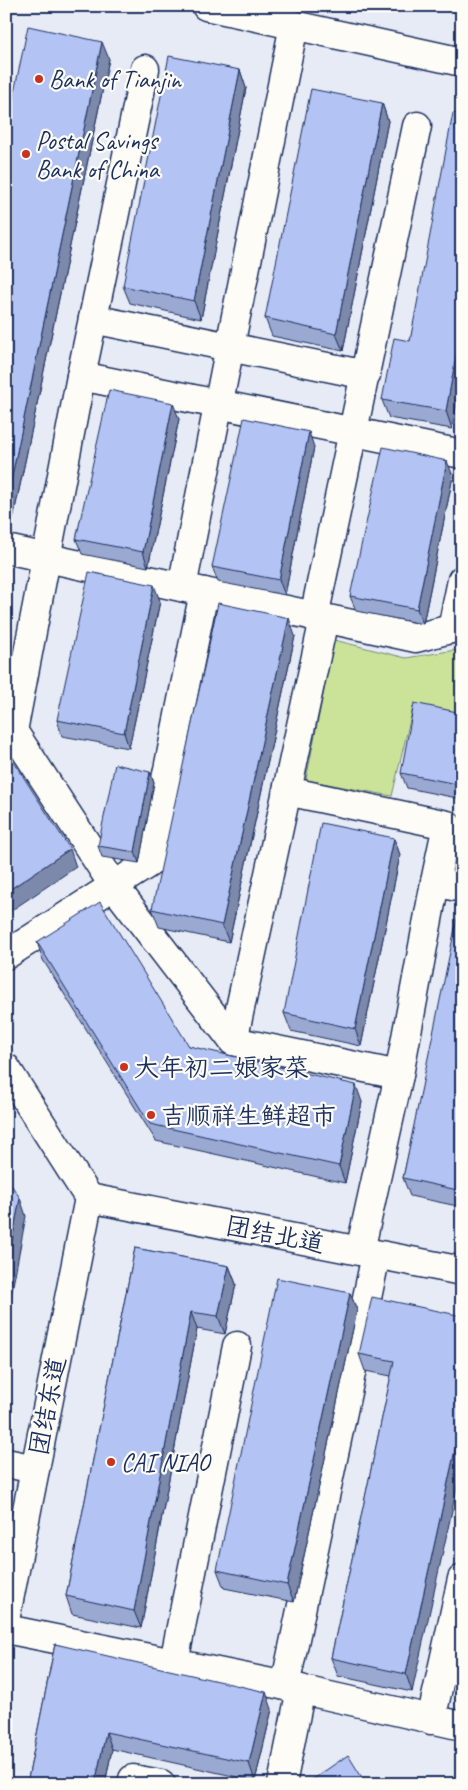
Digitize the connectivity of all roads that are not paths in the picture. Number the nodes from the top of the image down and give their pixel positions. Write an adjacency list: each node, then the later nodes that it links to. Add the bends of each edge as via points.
1 (206, 6): 2 (street)
2 (294, 25): 3 (street); 7 (street)
3 (462, 62)
4 (145, 69): 6 (street)
5 (417, 126): 8 (street)
6 (93, 319): 7 (street); 9 (street)
7 (229, 347): 8 (street); 10 (street)
8 (366, 375): 11 (street)
9 (81, 376): 10 (street); 14 (street)
10 (217, 404): 11 (street); 16 (street)
11 (354, 432): 12 (street); 17 (street)
12 (462, 454)
13 (6, 549): 14 (street)
14 (46, 557): 16 (street); 21 (street, via 13,731)
15 (462, 580): 18 (street)
16 (193, 590): 17 (street); 21 (street, via 149,864)
17 (319, 618): 18 (street, via 416,638); 19 (street)
18 (457, 628)
19 (287, 791): 20 (street, via 448,825); 24 (street)
20 (435, 882): 22 (street); 26 (street)
21 (114, 886): 23 (street); 24 (street)
22 (462, 888)
23 (6, 955)
24 (233, 1041): 26 (street)
25 (6, 1068): 27 (street)
26 (399, 1075): 28 (street)
27 (89, 1198): 28 (street, 团结北道); 32 (street, 团结东道)
28 (368, 1253): 29 (street, 团结北道); 37 (street)
29 (462, 1271)
30 (237, 1346): 36 (street)
31 (6, 1463): 32 (street)
32 (35, 1469): 34 (street, 团结东道)
33 (462, 1579): 38 (street)
34 (6, 1615)
35 (6, 1629): 36 (street)
36 (174, 1662): 37 (street)
37 (293, 1687): 38 (street); 42 (street)
38 (431, 1720): 39 (street)
39 (462, 1726)
40 (132, 1784): 41 (street, via 133,1779)
41 (161, 1784)
42 (282, 1784)

